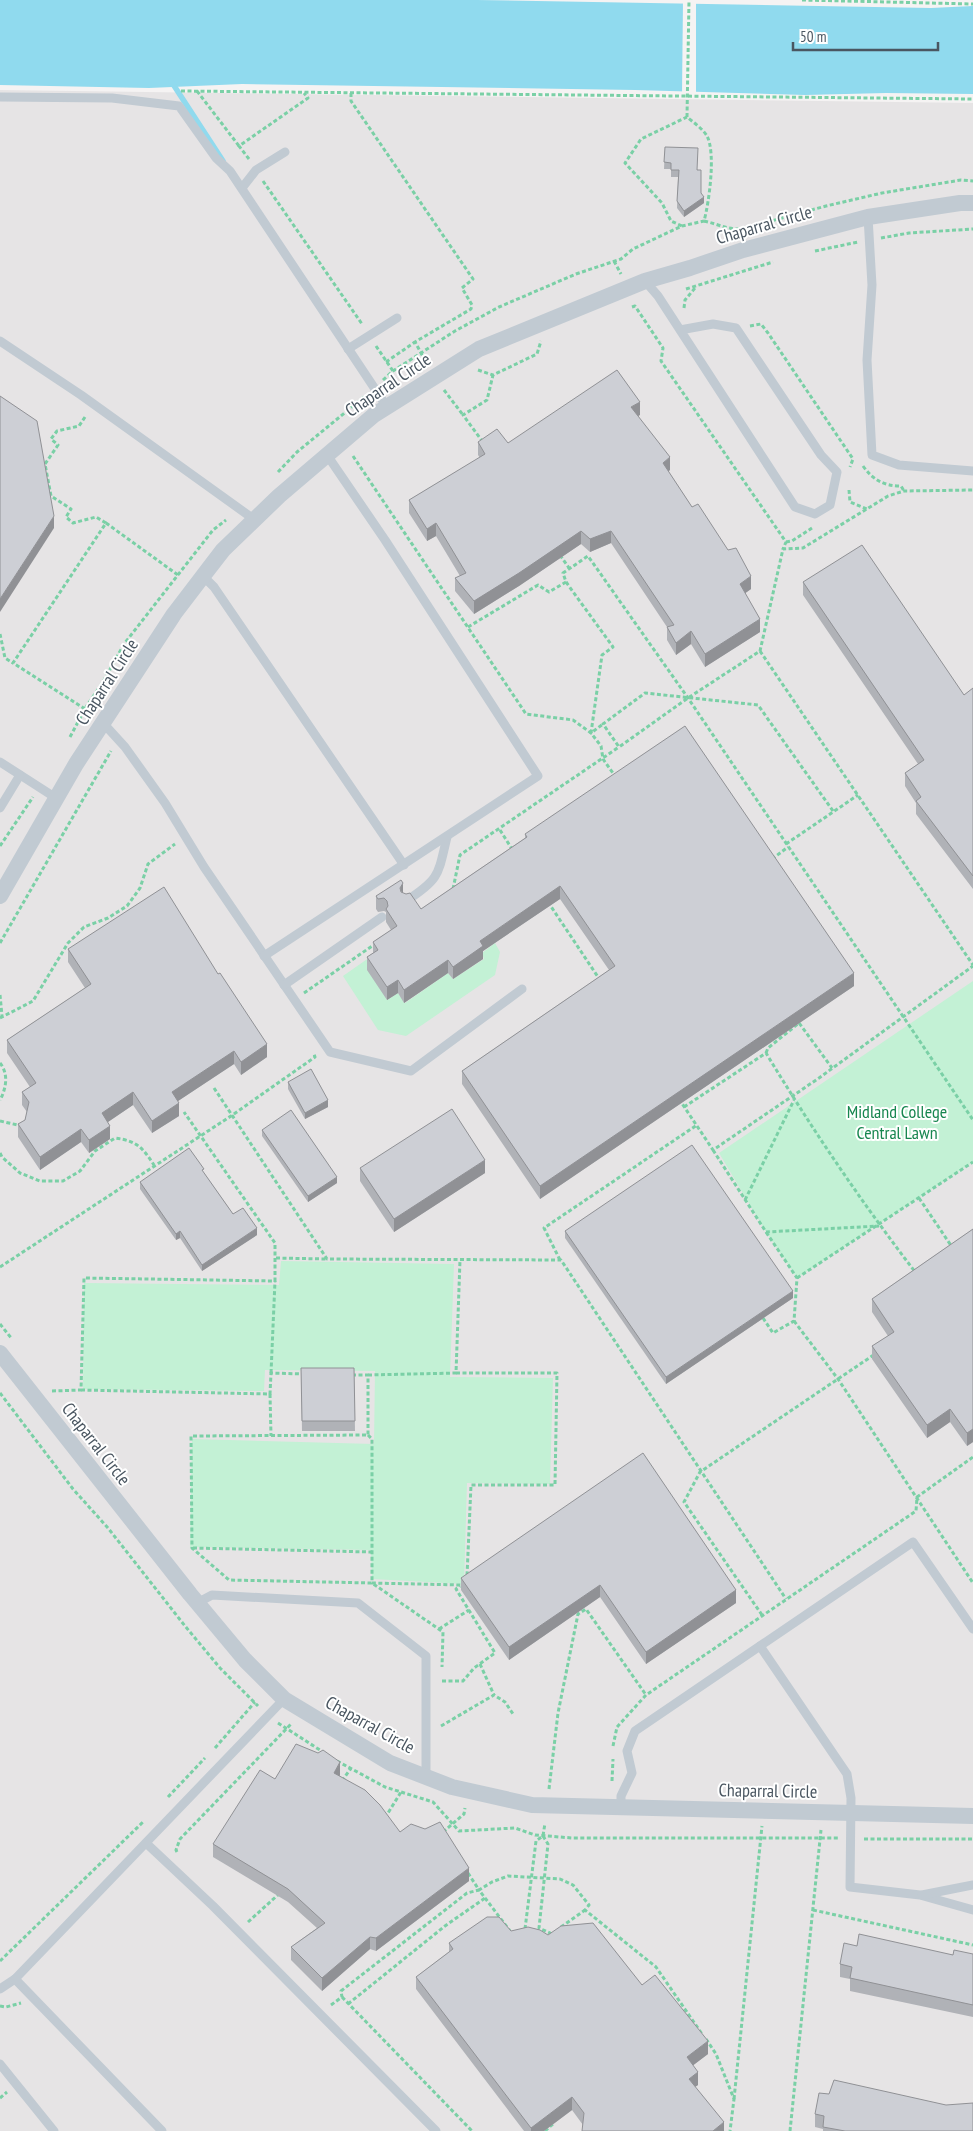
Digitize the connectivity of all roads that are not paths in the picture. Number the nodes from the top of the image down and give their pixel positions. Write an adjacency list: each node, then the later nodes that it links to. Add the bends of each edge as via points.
1 (0, 97): 3 (lane, via 112,98 179,106)
2 (285, 152): 3 (lane, via 256,170)
3 (242, 188): 10 (lane)
4 (973, 203): 5 (street, Chaparral Circle)
5 (868, 217): 6 (street, Chaparral Circle); 13 (lane, via 872,285 868,360 872,455 899,465)
6 (645, 280): 8 (lane); 11 (street, Chaparral Circle, via 479,349)
7 (397, 318): 10 (lane)
8 (680, 330): 8 (lane, via 795,508 815,514 830,505 837,472 821,455 736,328 713,324)
9 (0, 341): 14 (lane)
10 (348, 349): 11 (lane)
11 (387, 407): 12 (street, Chaparral Circle, via 374,415)
12 (331, 462): 14 (street, Chaparral Circle); 21 (lane, via 538,776)
13 (973, 471)
14 (255, 520): 15 (street, Chaparral Circle)
15 (203, 576): 16 (street, Chaparral Circle, via 174,614); 22 (lane, via 214,587)
16 (104, 724): 19 (street, Chaparral Circle); 26 (lane, via 168,808)
17 (0, 762): 18 (lane)
18 (20, 775): 19 (lane); 20 (lane)
19 (56, 798): 23 (street, Chaparral Circle)
20 (0, 808)
21 (447, 837): 22 (lane); 24 (lane, via 439,872 428,886)
22 (404, 865): 26 (lane)
23 (0, 896)
24 (406, 901)
25 (382, 917): 27 (lane)
26 (264, 956): 27 (lane)
27 (284, 985): 28 (lane, via 330,1052 411,1071)
28 (522, 988)
29 (0, 1353): 30 (street, Chaparral Circle)
30 (197, 1603): 33 (street, Chaparral Circle, via 245,1660); 34 (lane, via 212,1595 358,1603 426,1656)
31 (973, 1629): 32 (lane, via 913,1542)
32 (760, 1646): 35 (lane, via 635,1731 628,1751 632,1773 621,1796); 36 (lane, via 847,1774)
33 (284, 1699): 34 (street, Chaparral Circle, via 390,1763); 38 (lane)
34 (426, 1777): 35 (street, Chaparral Circle, via 452,1787 532,1805)
35 (621, 1808): 36 (street, Chaparral Circle)
36 (850, 1812): 37 (street, Chaparral Circle); 40 (lane, via 850,1887)
37 (973, 1816)
38 (146, 1843): 42 (lane); 47 (lane, via 214,1906)
39 (973, 1885): 40 (lane)
40 (920, 1895): 41 (lane)
41 (973, 1910)
42 (15, 1979): 43 (lane); 46 (lane)
43 (0, 1989)
44 (0, 2064): 45 (lane)
45 (54, 2131)
46 (162, 2131)
47 (436, 2131)

